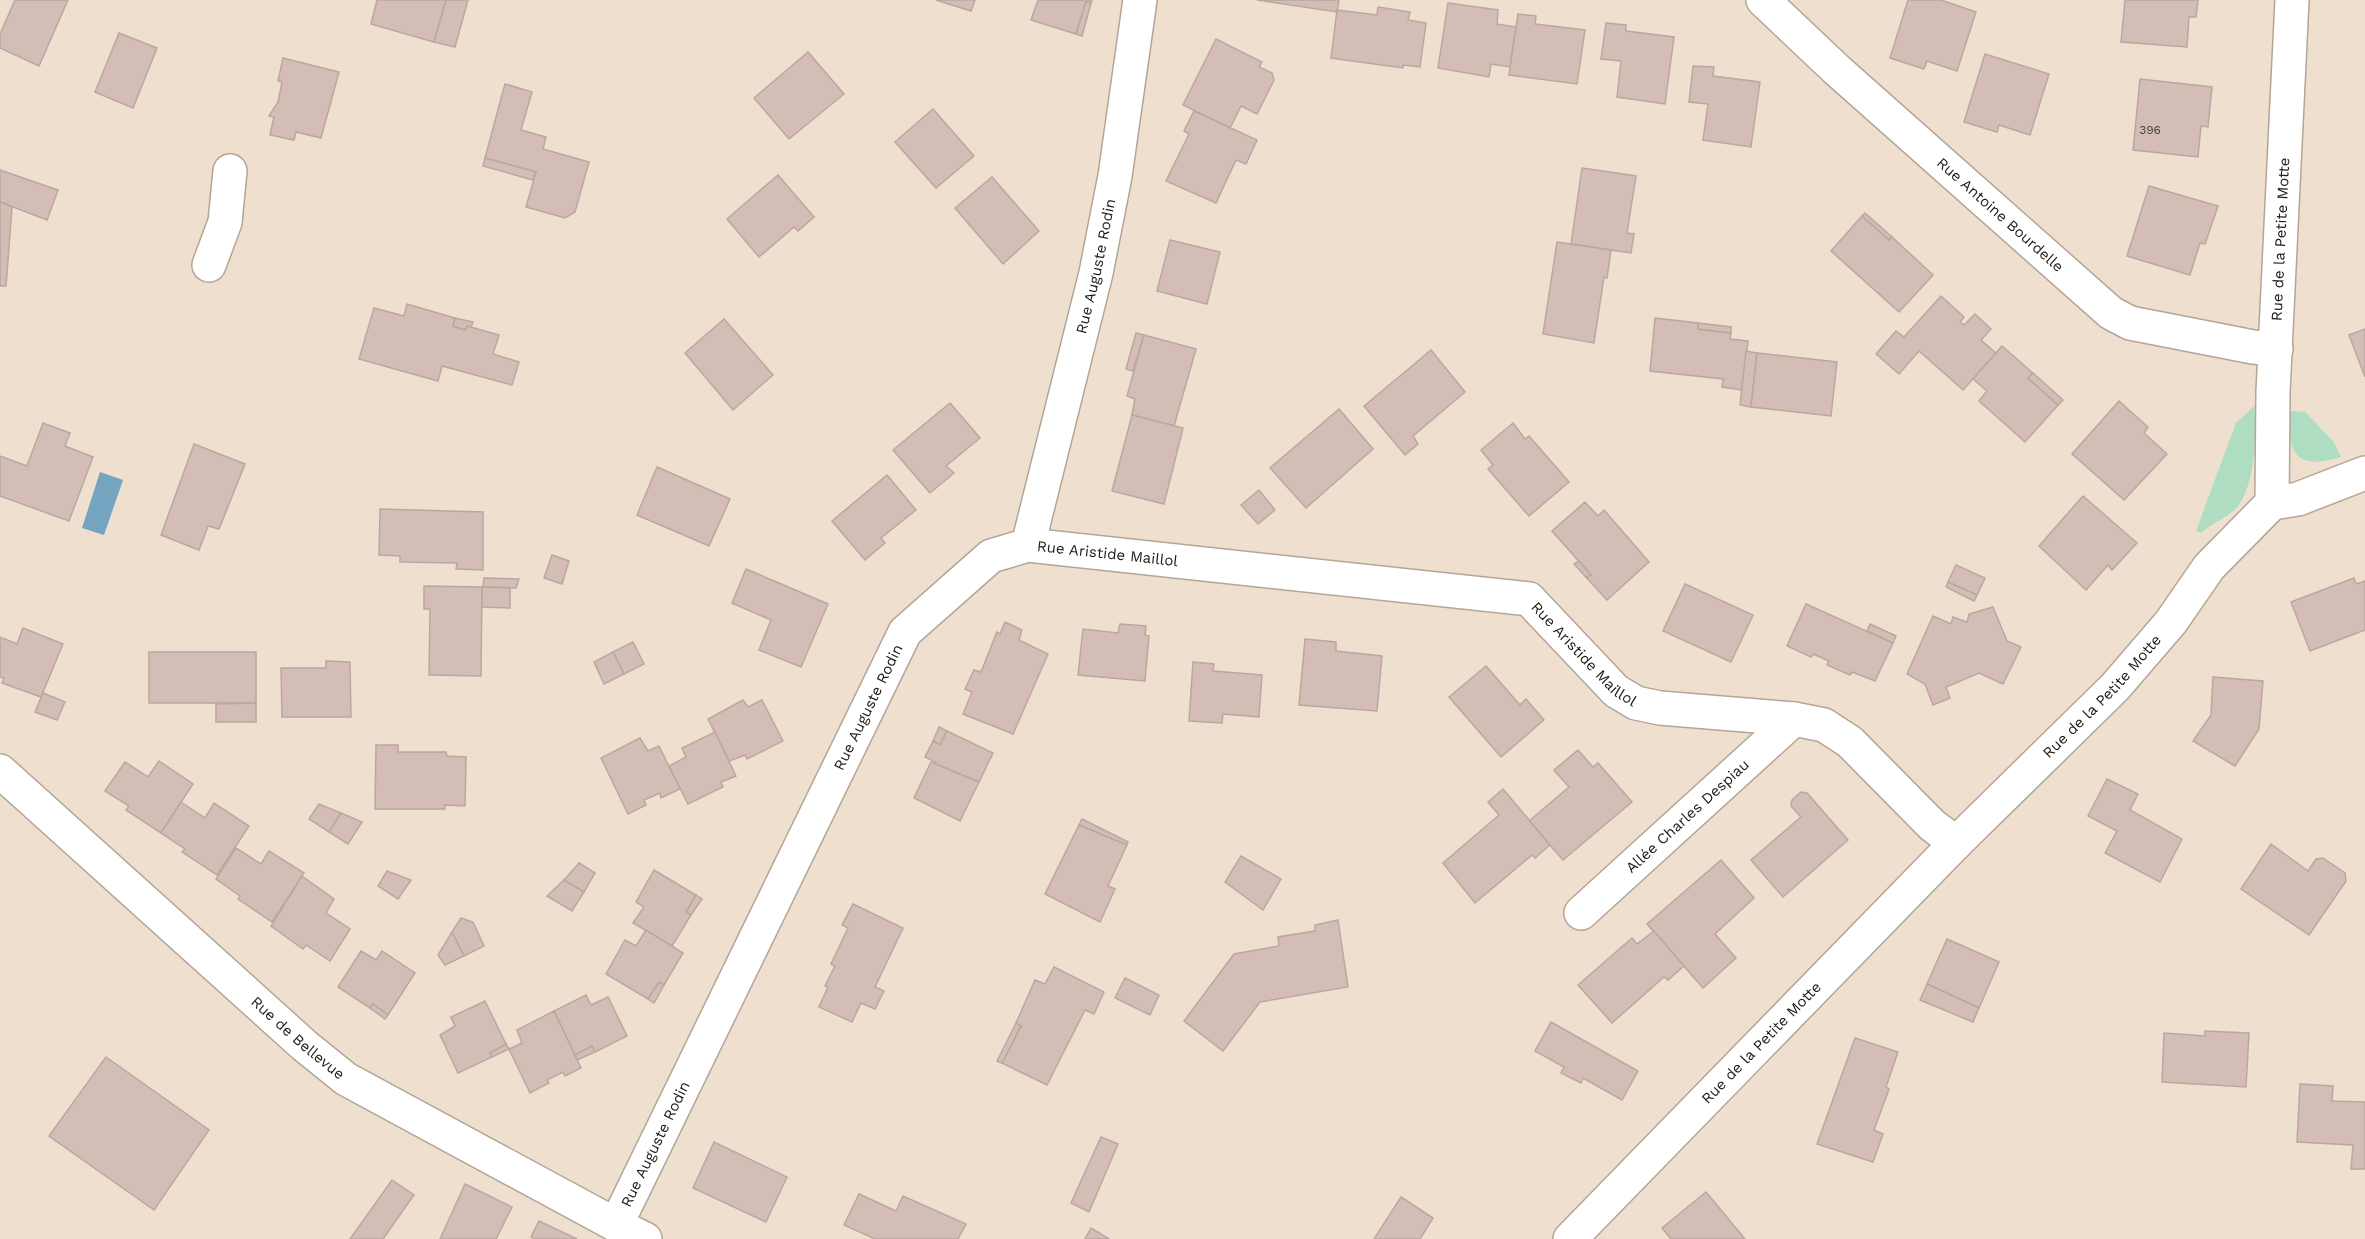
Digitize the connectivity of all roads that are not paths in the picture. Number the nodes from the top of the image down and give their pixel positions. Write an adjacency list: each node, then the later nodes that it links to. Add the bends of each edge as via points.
1 (1140, 0): 9 (street, Rue Auguste Rodin, via 1115,176 1096,273)
2 (1763, 0): 6 (street, Rue Antoine Bourdelle, via 2110,313 2130,323)
3 (2292, 0): 6 (street, Rue de la Petite Motte)
4 (230, 171): 5 (street, via 225,222)
5 (209, 265)
6 (2276, 349): 8 (street, Rue de la Petite Motte)
7 (2365, 473): 8 (street, via 2298,499)
8 (2272, 503): 12 (street, Rue de la Petite Motte, via 2209,567 2171,622 2115,687)
9 (1028, 545): 10 (street, Rue Aristide Maillol, via 1530,598 1616,691 1636,703); 14 (street, Rue Auguste Rodin, via 991,556 905,632)
10 (1794, 719): 12 (street, Rue Aristide Maillol, via 1824,724 1850,742 1932,825); 13 (street, Allée Charles Despiau)
11 (0, 771): 14 (street, Rue de Bellevue, via 305,1046 346,1078)
12 (1956, 843): 16 (street, Rue de la Petite Motte)
13 (1581, 913)
14 (616, 1225): 15 (street, Rue de Bellevue)
15 (645, 1239)
16 (1570, 1239)

